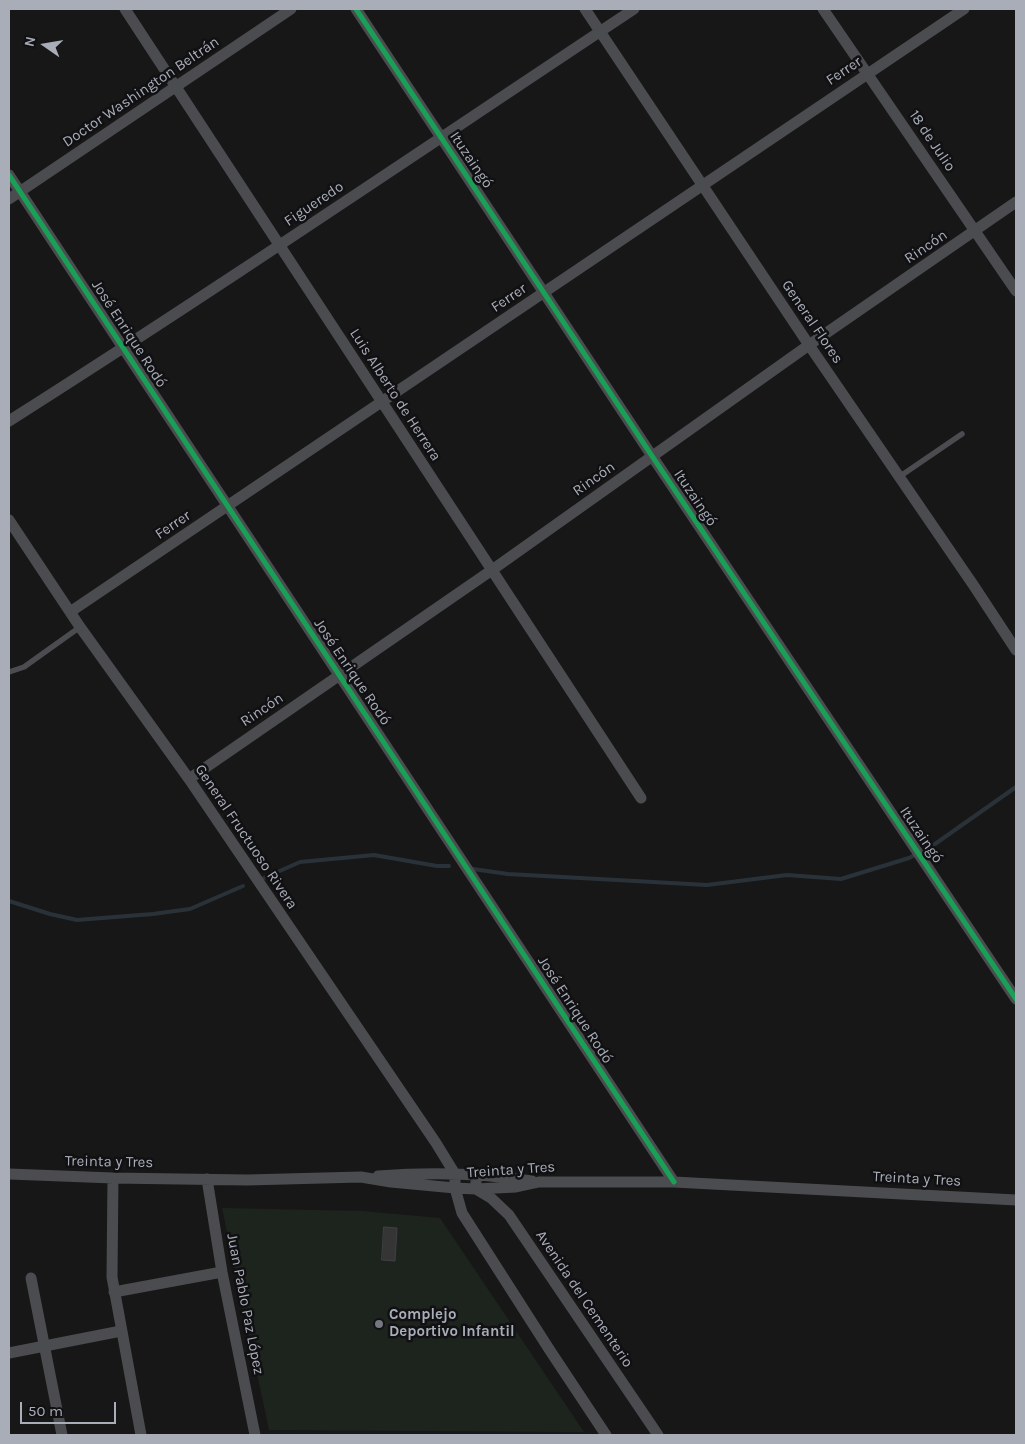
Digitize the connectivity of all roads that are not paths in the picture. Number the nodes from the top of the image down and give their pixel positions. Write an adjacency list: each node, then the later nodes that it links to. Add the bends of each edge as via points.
1 (125, 9): 10 (street, Luis Alberto de Herrera)
2 (290, 9): 10 (street, Doctor Washington Beltrán)
3 (356, 9): 11 (street, Ituzaingó)
4 (585, 9): 8 (street, General Flores)
5 (634, 9): 8 (street, Figueredo)
6 (823, 9): 9 (street, 18 de Julio)
7 (964, 9): 9 (street, Ferrer)
8 (600, 32): 11 (street, Figueredo); 13 (street, General Flores)
9 (868, 74): 13 (street, Ferrer); 17 (street, 18 de Julio)
10 (176, 86): 14 (street, Doctor Washington Beltrán); 18 (street, Luis Alberto de Herrera)
11 (441, 137): 18 (street, Figueredo); 20 (street, Ituzaingó)
12 (9, 175): 14 (street, José Enrique Rodó)
13 (702, 185): 20 (street, Ferrer); 21 (street, General Flores)
14 (20, 192): 15 (street, Doctor Washington Beltrán); 22 (street, José Enrique Rodó)
15 (9, 199)
16 (1016, 202): 17 (street, Rincón)
17 (975, 232): 19 (street, 18 de Julio); 21 (street, Rincón)
18 (279, 246): 22 (street, Figueredo); 23 (street, Luis Alberto de Herrera)
19 (1016, 291)
20 (544, 292): 23 (street, Ferrer); 26 (street, Ituzaingó)
21 (809, 345): 26 (street, Rincón); 27 (street, General Flores)
22 (124, 348): 24 (street, Figueredo); 28 (street, José Enrique Rodó)
23 (382, 402): 28 (street, Ferrer); 30 (street, Luis Alberto de Herrera)
24 (9, 421)
25 (962, 434): 27 (lane)
26 (652, 456): 30 (street, Rincón); 38 (street, Ituzaingó)
27 (899, 477): 33 (street, General Flores)
28 (227, 506): 31 (street, Ferrer); 35 (street, José Enrique Rodó)
29 (9, 520): 31 (street, General Fructuoso Rivera)
30 (492, 570): 35 (street, Rincón); 37 (street, Luis Alberto de Herrera)
31 (70, 612): 32 (street, General Fructuoso Rivera)
32 (80, 626): 34 (lane, via 24,667); 36 (street, General Fructuoso Rivera)
33 (1016, 650)
34 (9, 672)
35 (339, 676): 36 (street, Rincón); 46 (street, José Enrique Rodó)
36 (189, 779): 40 (street, General Fructuoso Rivera)
37 (641, 798)
38 (1016, 999)
39 (9, 1174): 43 (street, Treinta y Tres)
40 (455, 1174): 41 (street); 42 (street); 47 (street)
41 (476, 1175): 45 (street); 48 (street)
42 (361, 1177): 44 (street, Treinta y Tres); 47 (street, Treinta y Tres)
43 (113, 1178): 44 (street, Treinta y Tres); 52 (street, via 111,1263)
44 (207, 1179): 50 (street, Juan Pablo Paz López)
45 (539, 1182): 46 (street, Treinta y Tres); 48 (street, Treinta y Tres)
46 (674, 1182): 49 (street, Treinta y Tres)
47 (455, 1188): 48 (street, Treinta y Tres); 59 (street, via 462,1213)
48 (476, 1189): 60 (street, Avenida del Cementerio, via 509,1215)
49 (1016, 1200)
50 (222, 1272): 52 (street); 58 (street, Juan Pablo Paz López)
51 (31, 1278): 54 (street)
52 (114, 1292): 53 (street)
53 (121, 1330): 54 (street); 57 (street)
54 (45, 1346): 55 (street); 56 (street)
55 (9, 1353)
56 (62, 1435)
57 (141, 1435)
58 (255, 1435)
59 (606, 1435)
60 (658, 1435)

